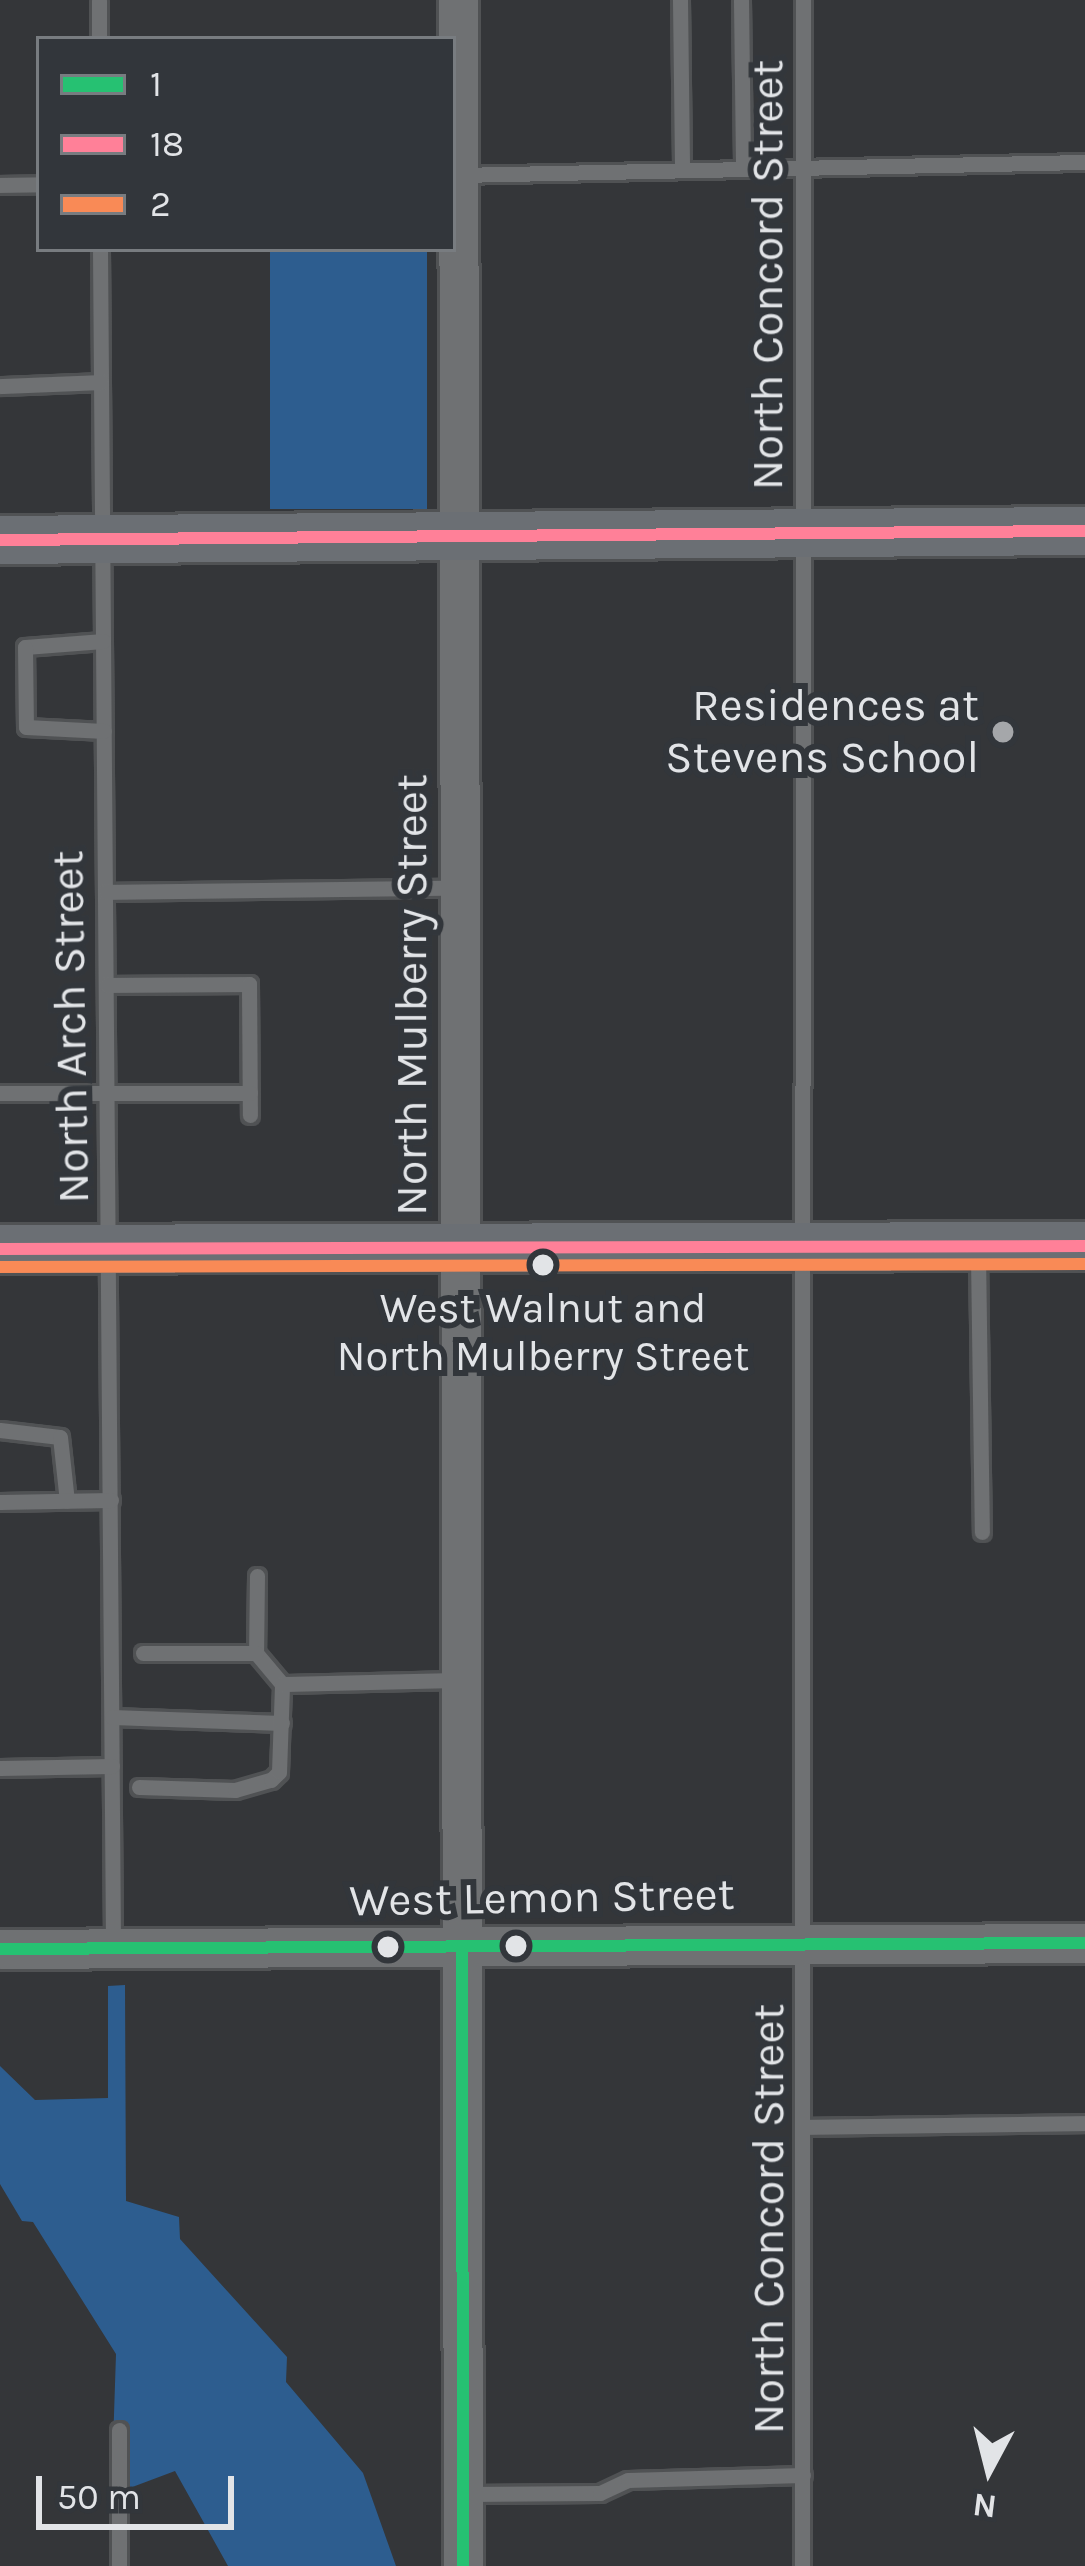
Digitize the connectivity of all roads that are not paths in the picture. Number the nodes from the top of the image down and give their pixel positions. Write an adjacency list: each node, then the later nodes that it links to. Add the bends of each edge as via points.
1 (99, 0): 6 (lane)
2 (458, 0): 11 (street, North Mulberry Street)
3 (680, 0): 10 (lane)
4 (741, 0): 9 (lane)
5 (803, 0): 8 (lane, North Concord Street)
6 (99, 36)
7 (1085, 162): 8 (lane)
8 (804, 167): 9 (lane); 18 (lane, North Concord Street)
9 (743, 169): 10 (lane)
10 (682, 170): 11 (lane)
11 (456, 175): 19 (street, North Mulberry Street)
12 (36, 184): 13 (lane)
13 (0, 185)
14 (100, 252): 15 (lane, North Arch Street)
15 (100, 382): 16 (lane); 20 (lane, North Arch Street)
16 (0, 386)
17 (1085, 530): 18 (main road)
18 (804, 533): 19 (main road); 31 (lane, North Concord Street)
19 (459, 536): 20 (main road); 24 (street, North Mulberry Street)
20 (101, 539): 21 (main road); 22 (lane, North Arch Street)
21 (0, 540)
22 (103, 641): 23 (lane, North Arch Street); 23 (lane, via 25,647 26,727)
23 (104, 731): 25 (lane, North Arch Street)
24 (460, 888): 25 (lane); 34 (street, North Mulberry Street)
25 (106, 892): 26 (lane, North Arch Street)
26 (107, 985): 28 (lane, North Arch Street); 29 (lane, via 249,984)
27 (0, 1093): 28 (lane)
28 (109, 1093): 29 (lane); 36 (lane, North Arch Street)
29 (250, 1093): 30 (lane)
30 (250, 1115)
31 (802, 1246): 32 (main road); 34 (main road); 53 (lane, North Concord Street)
32 (977, 1246): 33 (main road); 41 (lane)
33 (1085, 1246)
34 (461, 1248): 36 (main road); 45 (street, North Mulberry Street)
35 (0, 1250): 36 (main road)
36 (110, 1250): 38 (lane, North Arch Street)
37 (0, 1430): 39 (lane, via 60,1437)
38 (111, 1500): 39 (lane); 47 (lane, North Arch Street)
39 (67, 1501): 40 (lane)
40 (0, 1502)
41 (982, 1532)
42 (256, 1576): 44 (lane)
43 (143, 1653): 44 (lane)
44 (256, 1653): 46 (lane)
45 (462, 1680): 46 (lane); 54 (street, North Mulberry Street)
46 (282, 1684): 48 (lane)
47 (112, 1717): 48 (lane); 49 (lane, North Arch Street)
48 (282, 1723): 51 (lane, via 279,1772 271,1780 236,1790)
49 (112, 1766): 50 (lane); 56 (lane, North Arch Street)
50 (0, 1768)
51 (140, 1787)
52 (1085, 1943): 53 (street, West Lemon Street)
53 (806, 1944): 54 (street, West Lemon Street); 58 (lane, North Concord Street)
54 (462, 1946): 56 (street, West Lemon Street); 61 (street, North Mulberry Street)
55 (0, 1949): 56 (street, West Lemon Street)
56 (113, 1949)
57 (1085, 2123): 58 (lane)
58 (805, 2127): 60 (lane, North Concord Street)
59 (119, 2430): 62 (lane)
60 (803, 2475): 61 (lane, via 628,2480 600,2493); 64 (lane, North Concord Street)
61 (462, 2494): 63 (street, North Mulberry Street)
62 (119, 2566)
63 (463, 2566)
64 (802, 2566)

